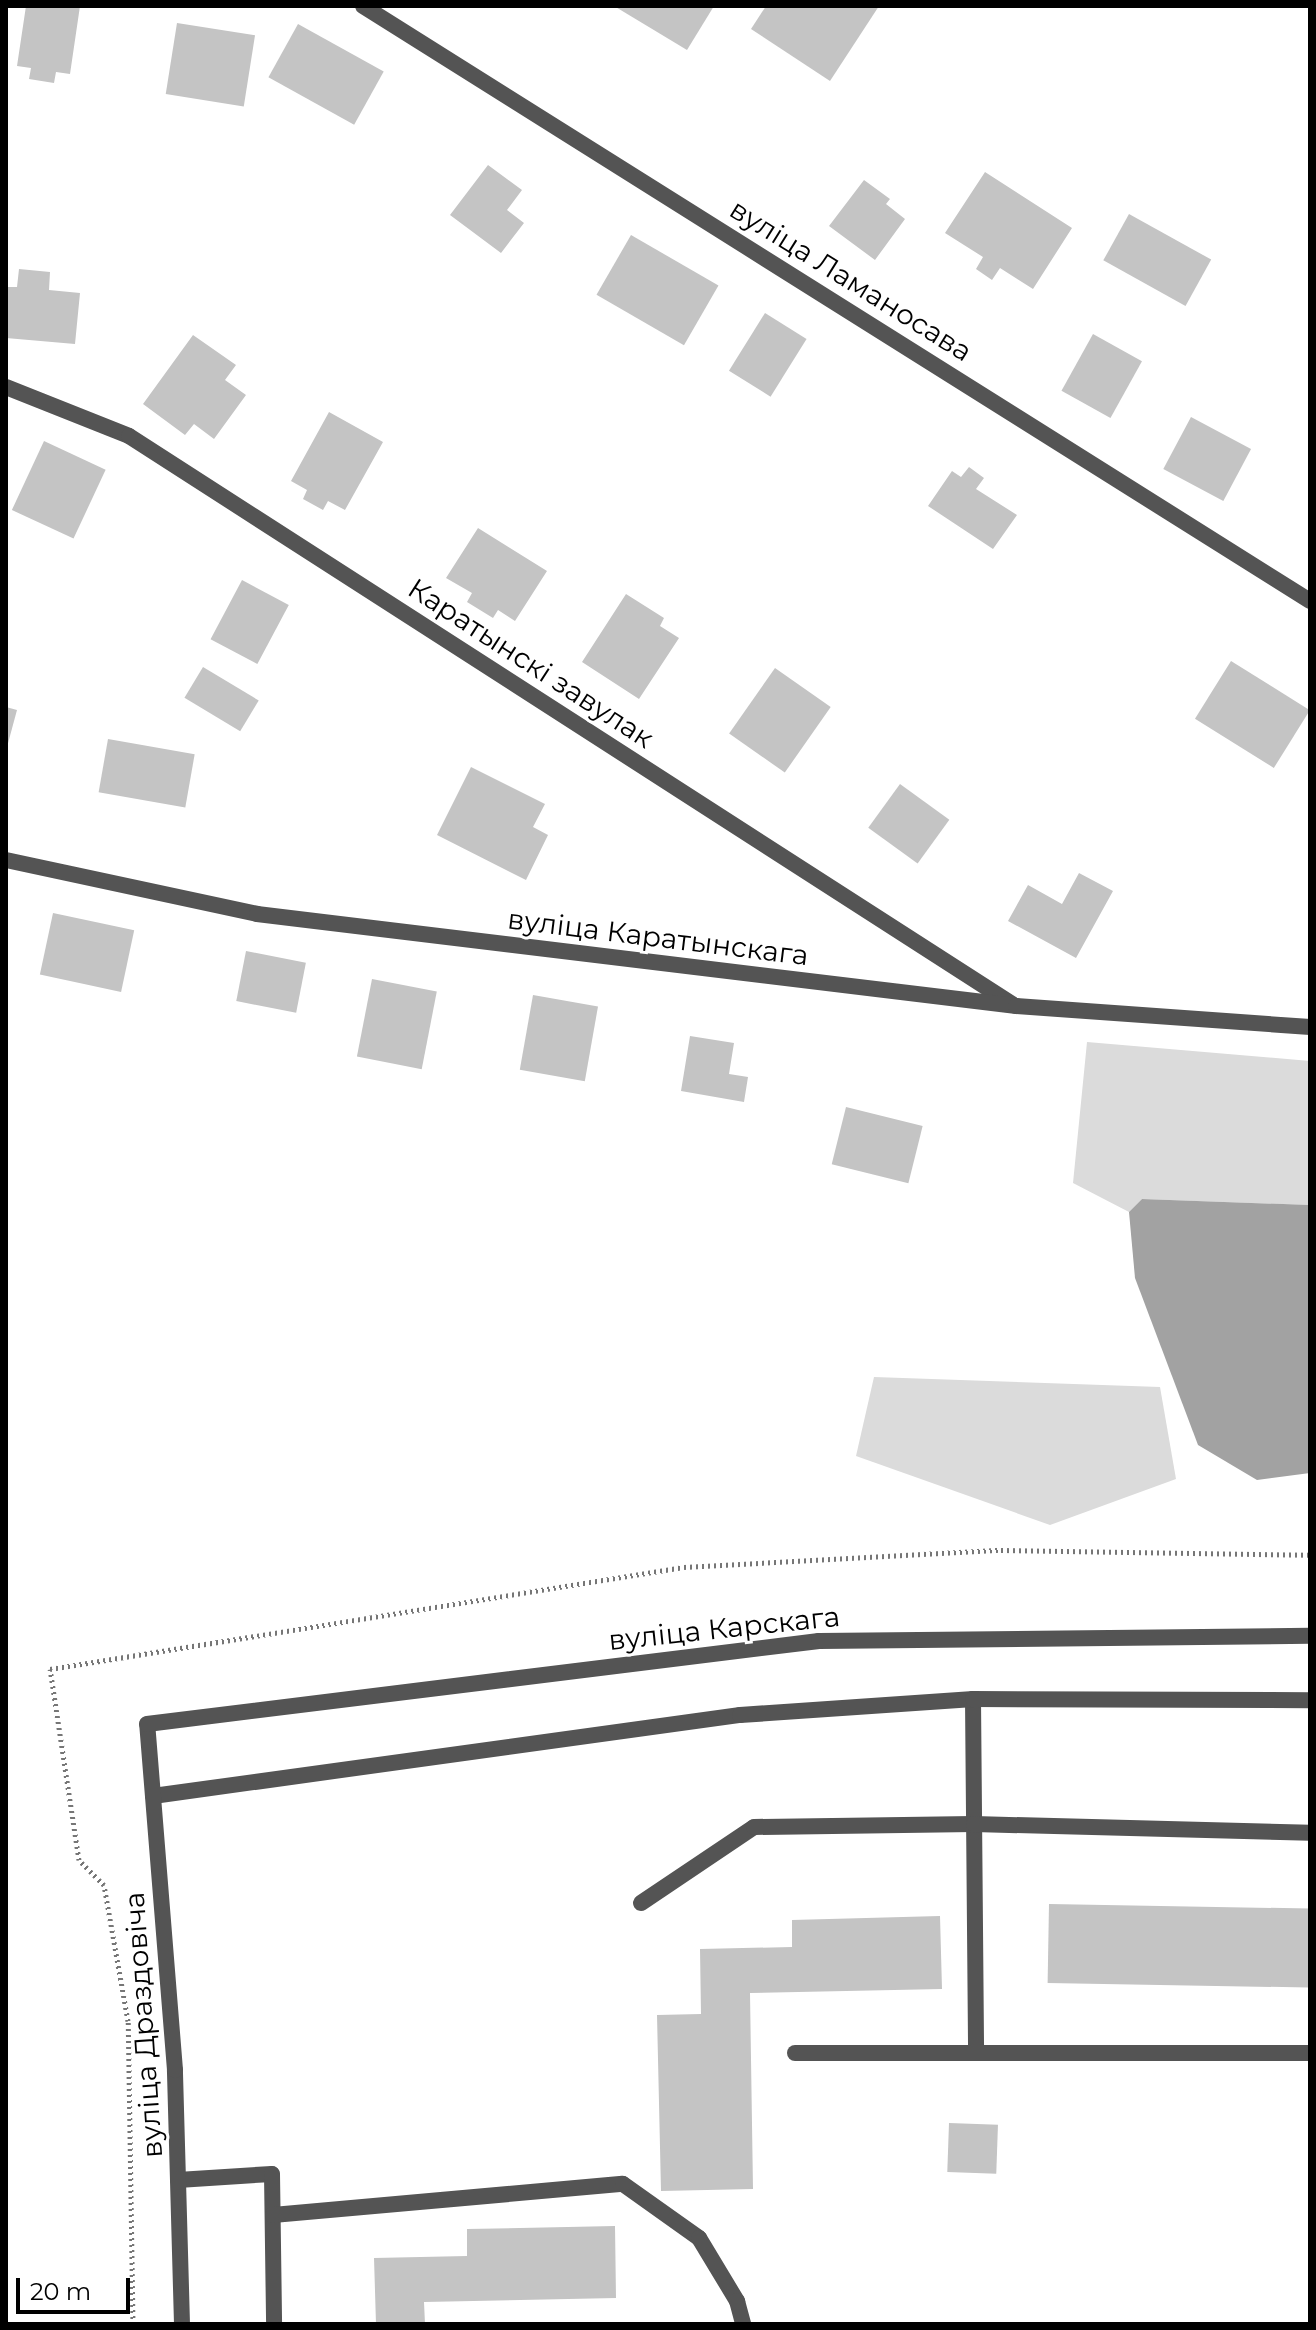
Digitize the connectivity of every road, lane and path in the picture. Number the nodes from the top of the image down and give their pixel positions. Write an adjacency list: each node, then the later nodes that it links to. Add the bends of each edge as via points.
1 (363, 6): 3 (street, вуліца Ламаносава)
2 (6, 387): 5 (street, Каратынскі завулак, via 129,436)
3 (1310, 601)
4 (6, 860): 5 (street, вуліца Каратынскага, via 257,914)
5 (1016, 1006): 6 (street, вуліца Каратынскага)
6 (1310, 1027)
7 (1310, 1636): 10 (street, вуліца Карскага, via 819,1641)
8 (973, 1699): 9 (street); 11 (street, via 740,1715); 12 (street)
9 (1310, 1700)
10 (147, 1724): 11 (street, вуліца Драздовіча)
11 (153, 1796): 18 (street, вуліца Драздовіча, via 175,2070)
12 (974, 1824): 13 (street); 14 (street, via 754,1827); 15 (street)
13 (1310, 1833)
14 (641, 1903)
15 (976, 2052): 16 (street); 17 (street)
16 (795, 2053)
17 (1310, 2053)
18 (178, 2180): 19 (street, via 272,2174); 20 (street, вуліца Драздовіча)
19 (273, 2215): 21 (street); 22 (street, via 623,2184 699,2238 737,2301)
20 (182, 2324)
21 (274, 2324)
22 (743, 2324)

